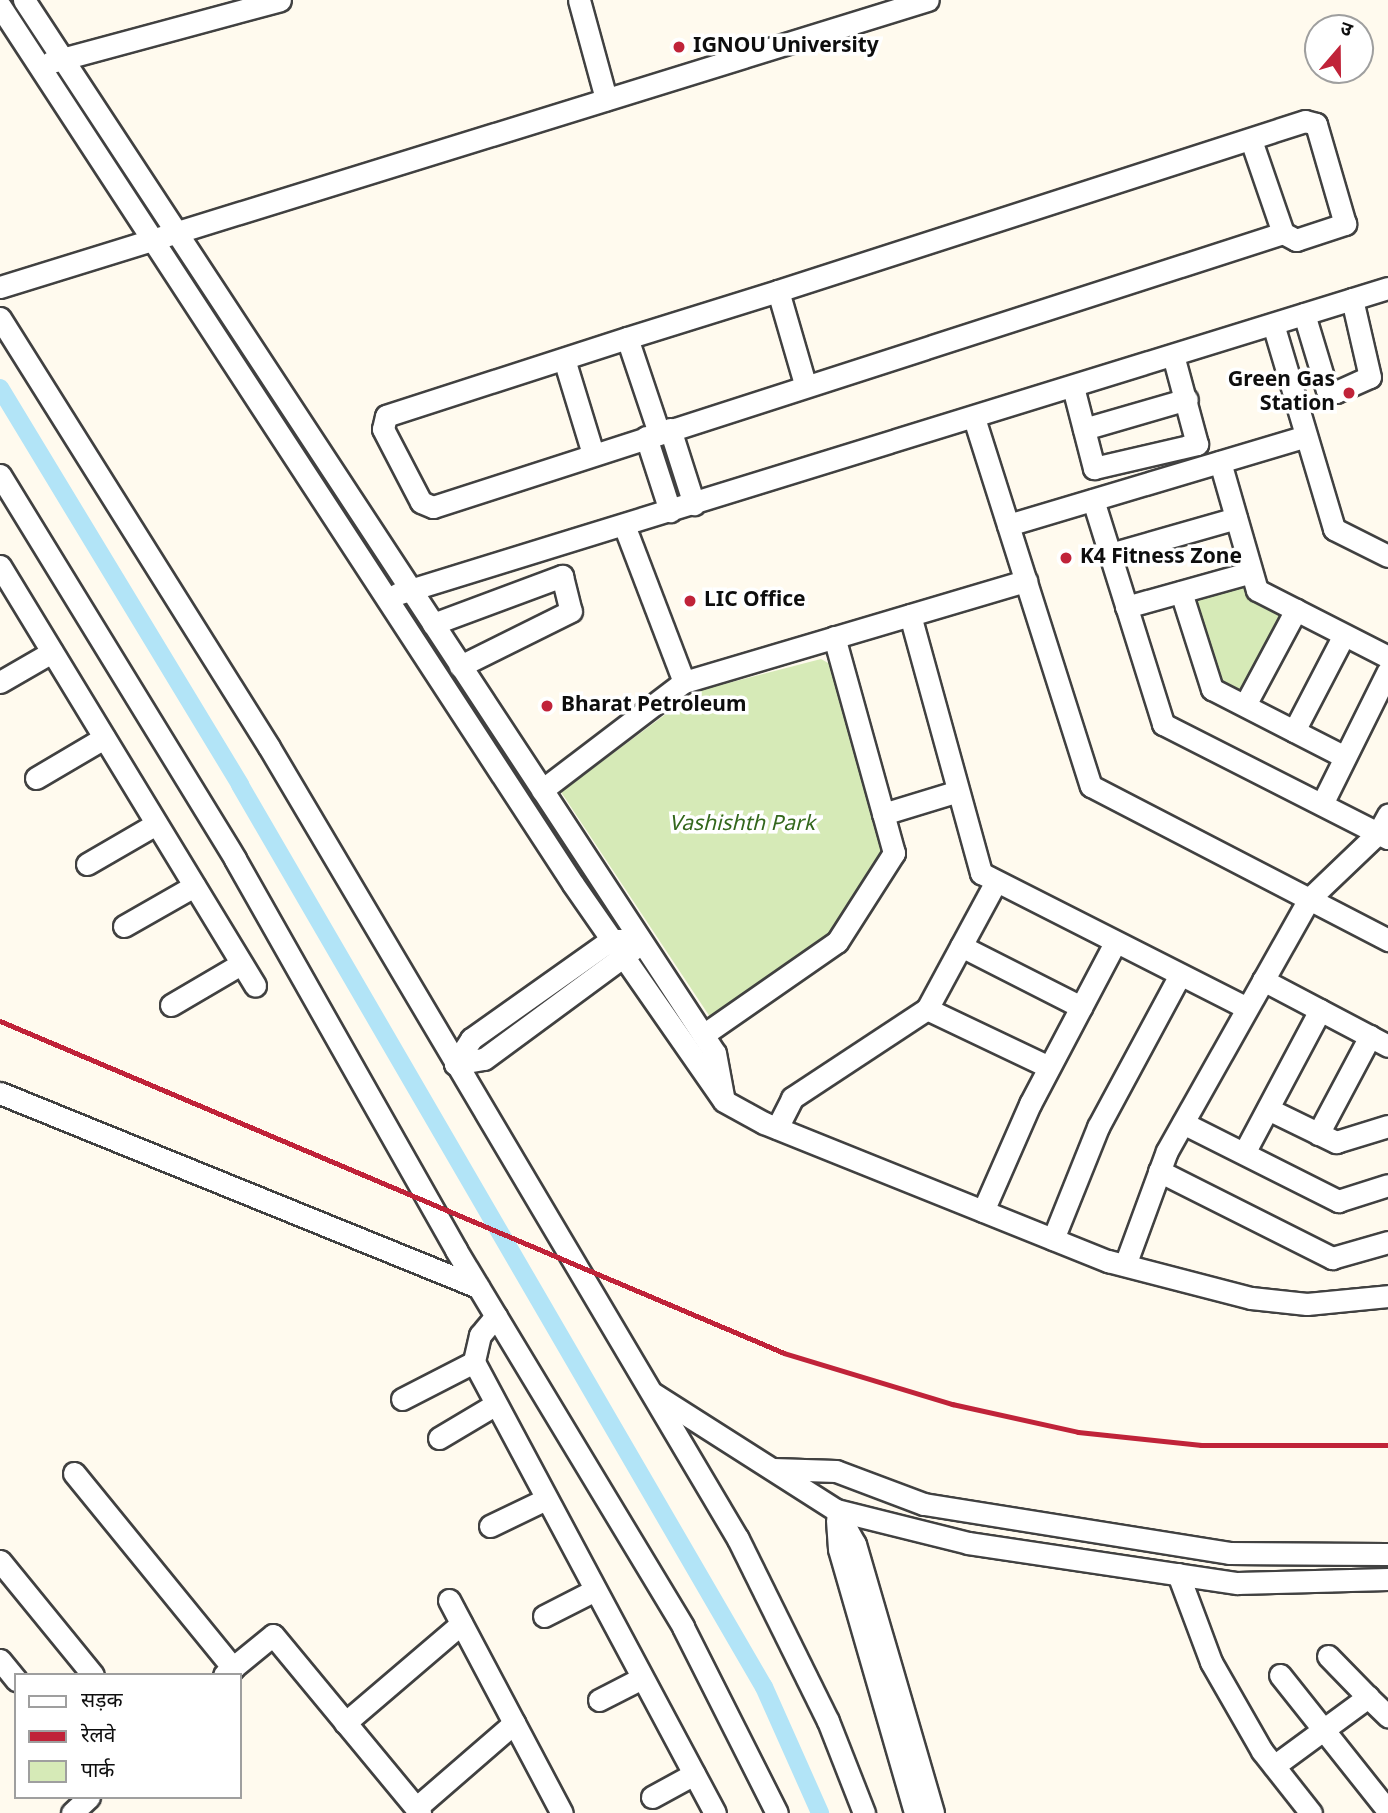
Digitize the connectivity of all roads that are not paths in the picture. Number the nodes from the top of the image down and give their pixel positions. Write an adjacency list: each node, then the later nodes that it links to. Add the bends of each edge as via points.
1 (24, 0): 6 (street)
2 (280, 0): 6 (street)
3 (579, 0): 8 (street)
4 (928, 0): 8 (street)
5 (0, 6): 7 (street)
6 (63, 59): 7 (street); 10 (street)
7 (39, 65): 12 (street)
8 (607, 99): 10 (street)
9 (1251, 140): 11 (street); 11 (street, via 1305,121 1318,129 1347,222 1296,240); 15 (street)
10 (175, 230): 12 (street); 44 (street)
11 (1283, 233): 23 (street)
12 (150, 238): 13 (street); 46 (street)
13 (0, 287)
14 (1388, 288): 16 (street)
15 (778, 291): 20 (street); 23 (street)
16 (1352, 299): 17 (street); 17 (street, via 1370,377 1357,385 1327,390)
17 (1304, 314): 19 (street)
18 (0, 318): 92 (street, via 269,747)
19 (1273, 324): 21 (street); 29 (street)
20 (627, 338): 22 (street); 28 (street)
21 (1173, 355): 24 (street); 25 (street)
22 (564, 359): 30 (street); 30 (street, via 386,416 383,429 427,507)
23 (805, 384): 28 (street)
24 (1073, 387): 26 (street); 27 (street)
25 (1187, 399): 27 (street); 27 (street, via 1197,444 1101,471 1094,468)
26 (974, 418): 34 (street); 38 (street)
27 (1084, 429)
28 (658, 433): 30 (street); 34 (street); 35 (street)
29 (1306, 436): 31 (street); 40 (street, via 1334,529)
30 (593, 454)
31 (1220, 462): 33 (street); 36 (street)
32 (0, 475): 108 (street, via 235,859)
33 (1093, 500): 38 (street); 39 (street)
34 (694, 504): 35 (street)
35 (670, 511): 37 (street)
36 (1236, 518): 39 (street); 42 (street)
37 (624, 525): 44 (street); 58 (street)
38 (1008, 525): 43 (street)
39 (1110, 554): 47 (street)
40 (1388, 556)
41 (0, 566): 53 (street)
42 (1251, 572): 45 (street); 48 (street, via 1257,590)
43 (1026, 581): 49 (street); 73 (street, via 1091,786)
44 (411, 590): 46 (street); 50 (street)
45 (1181, 592): 47 (street); 59 (street, via 1212,688)
46 (385, 598): 76 (street)
47 (1126, 607): 66 (street, via 1163,724)
48 (1296, 610): 51 (street); 59 (street)
49 (910, 615): 52 (street); 65 (street)
50 (433, 624): 55 (street); 55 (street, via 562,576 571,611)
51 (1344, 635): 54 (street); 60 (street)
52 (834, 637): 58 (street); 67 (street)
53 (52, 652): 57 (street); 61 (street)
54 (1388, 657)
55 (460, 666): 64 (street)
56 (1388, 671): 62 (street)
57 (0, 681)
58 (684, 682): 64 (street)
59 (1245, 705): 60 (street)
60 (1294, 731): 62 (street)
61 (104, 738): 63 (street); 68 (street)
62 (1345, 757): 66 (street)
63 (36, 778)
64 (542, 790): 75 (street)
65 (958, 790): 67 (street); 71 (street, via 981,873)
66 (1322, 804): 69 (street)
67 (883, 814): 90 (street, via 894,853 837,942)
68 (156, 824): 70 (street); 72 (street)
69 (1385, 829): 73 (street)
70 (87, 864)
71 (995, 883): 78 (street); 79 (street)
72 (194, 886): 74 (street); 81 (street)
73 (1309, 899): 77 (street); 83 (street)
74 (124, 926)
75 (640, 939): 76 (street); 80 (street); 90 (street)
76 (611, 940): 80 (street); 92 (street, via 471,1039)
77 (1388, 940)
78 (1115, 943): 82 (street); 86 (street)
79 (961, 946): 86 (street); 88 (street)
80 (624, 960): 92 (street, via 484,1059); 95 (street)
81 (241, 964): 84 (street); 85 (street)
82 (1180, 975): 87 (street); 105 (street, via 1098,1127)
83 (1264, 980): 87 (street); 89 (street)
84 (255, 986)
85 (171, 1004)
86 (1081, 1007): 93 (street)
87 (1247, 1008): 97 (street)
88 (927, 1009): 93 (street); 99 (street, via 792,1098)
89 (1320, 1010): 91 (street); 96 (street)
90 (703, 1035): 95 (street, via 715,1053)
91 (1379, 1041): 100 (street)
92 (455, 1063): 112 (street)
93 (1049, 1067): 104 (street)
94 (0, 1093): 108 (street)
95 (724, 1101): 99 (street)
96 (1268, 1109): 100 (street); 101 (street)
97 (1183, 1123): 101 (street); 102 (street)
98 (1388, 1126): 100 (street, via 1336,1142)
99 (777, 1128): 104 (street)
100 (1318, 1134)
101 (1244, 1153): 103 (street, via 1338,1201)
102 (1159, 1171): 106 (street, via 1332,1258); 107 (street)
103 (1388, 1185)
104 (983, 1211): 105 (street)
105 (1053, 1239): 107 (street)
106 (1388, 1242)
107 (1125, 1265): 109 (street, via 1251,1298 1307,1304)
108 (478, 1287): 110 (street)
109 (1388, 1296)
110 (496, 1316): 111 (street, via 480,1335); 151 (street, via 684,1627)
111 (474, 1362): 113 (street); 114 (street)
112 (650, 1392): 116 (street); 152 (street, via 738,1539 828,1721)
113 (402, 1399)
114 (496, 1404): 115 (street); 118 (street)
115 (439, 1438)
116 (771, 1469): 119 (street); 121 (street, via 836,1472 923,1504 1203,1549)
117 (74, 1473): 131 (street)
118 (546, 1499): 120 (street); 125 (street)
119 (836, 1510): 123 (street, via 968,1543); 153 (street, via 839,1549); 154 (street, via 855,1544)
120 (490, 1525)
121 (1388, 1555)
122 (0, 1561): 132 (street)
123 (1178, 1574): 124 (street, via 1237,1583); 142 (street, via 1211,1662)
124 (1388, 1579)
125 (595, 1590): 127 (street); 135 (street)
126 (449, 1600): 128 (street)
127 (544, 1616)
128 (461, 1624): 139 (street); 140 (street)
129 (1328, 1656): 136 (street)
130 (0, 1660): 134 (street)
131 (228, 1671): 139 (street, via 273,1635)
132 (91, 1673)
133 (1280, 1675): 141 (street)
134 (14, 1678)
135 (642, 1678): 137 (street); 143 (street)
136 (1367, 1697): 138 (street); 141 (street)
137 (599, 1700)
138 (1388, 1716)
139 (345, 1723): 146 (street)
140 (514, 1723): 146 (street); 149 (street)
141 (1321, 1730): 142 (street); 147 (street)
142 (1274, 1766): 155 (street)
143 (694, 1774): 144 (street); 150 (street)
144 (652, 1797)
145 (87, 1799): 148 (street)
146 (418, 1810)
147 (1388, 1811)
148 (72, 1813)
149 (562, 1813)
150 (715, 1813)
151 (777, 1813)
152 (864, 1813)
153 (915, 1813)
154 (933, 1813)
155 (1311, 1813)

